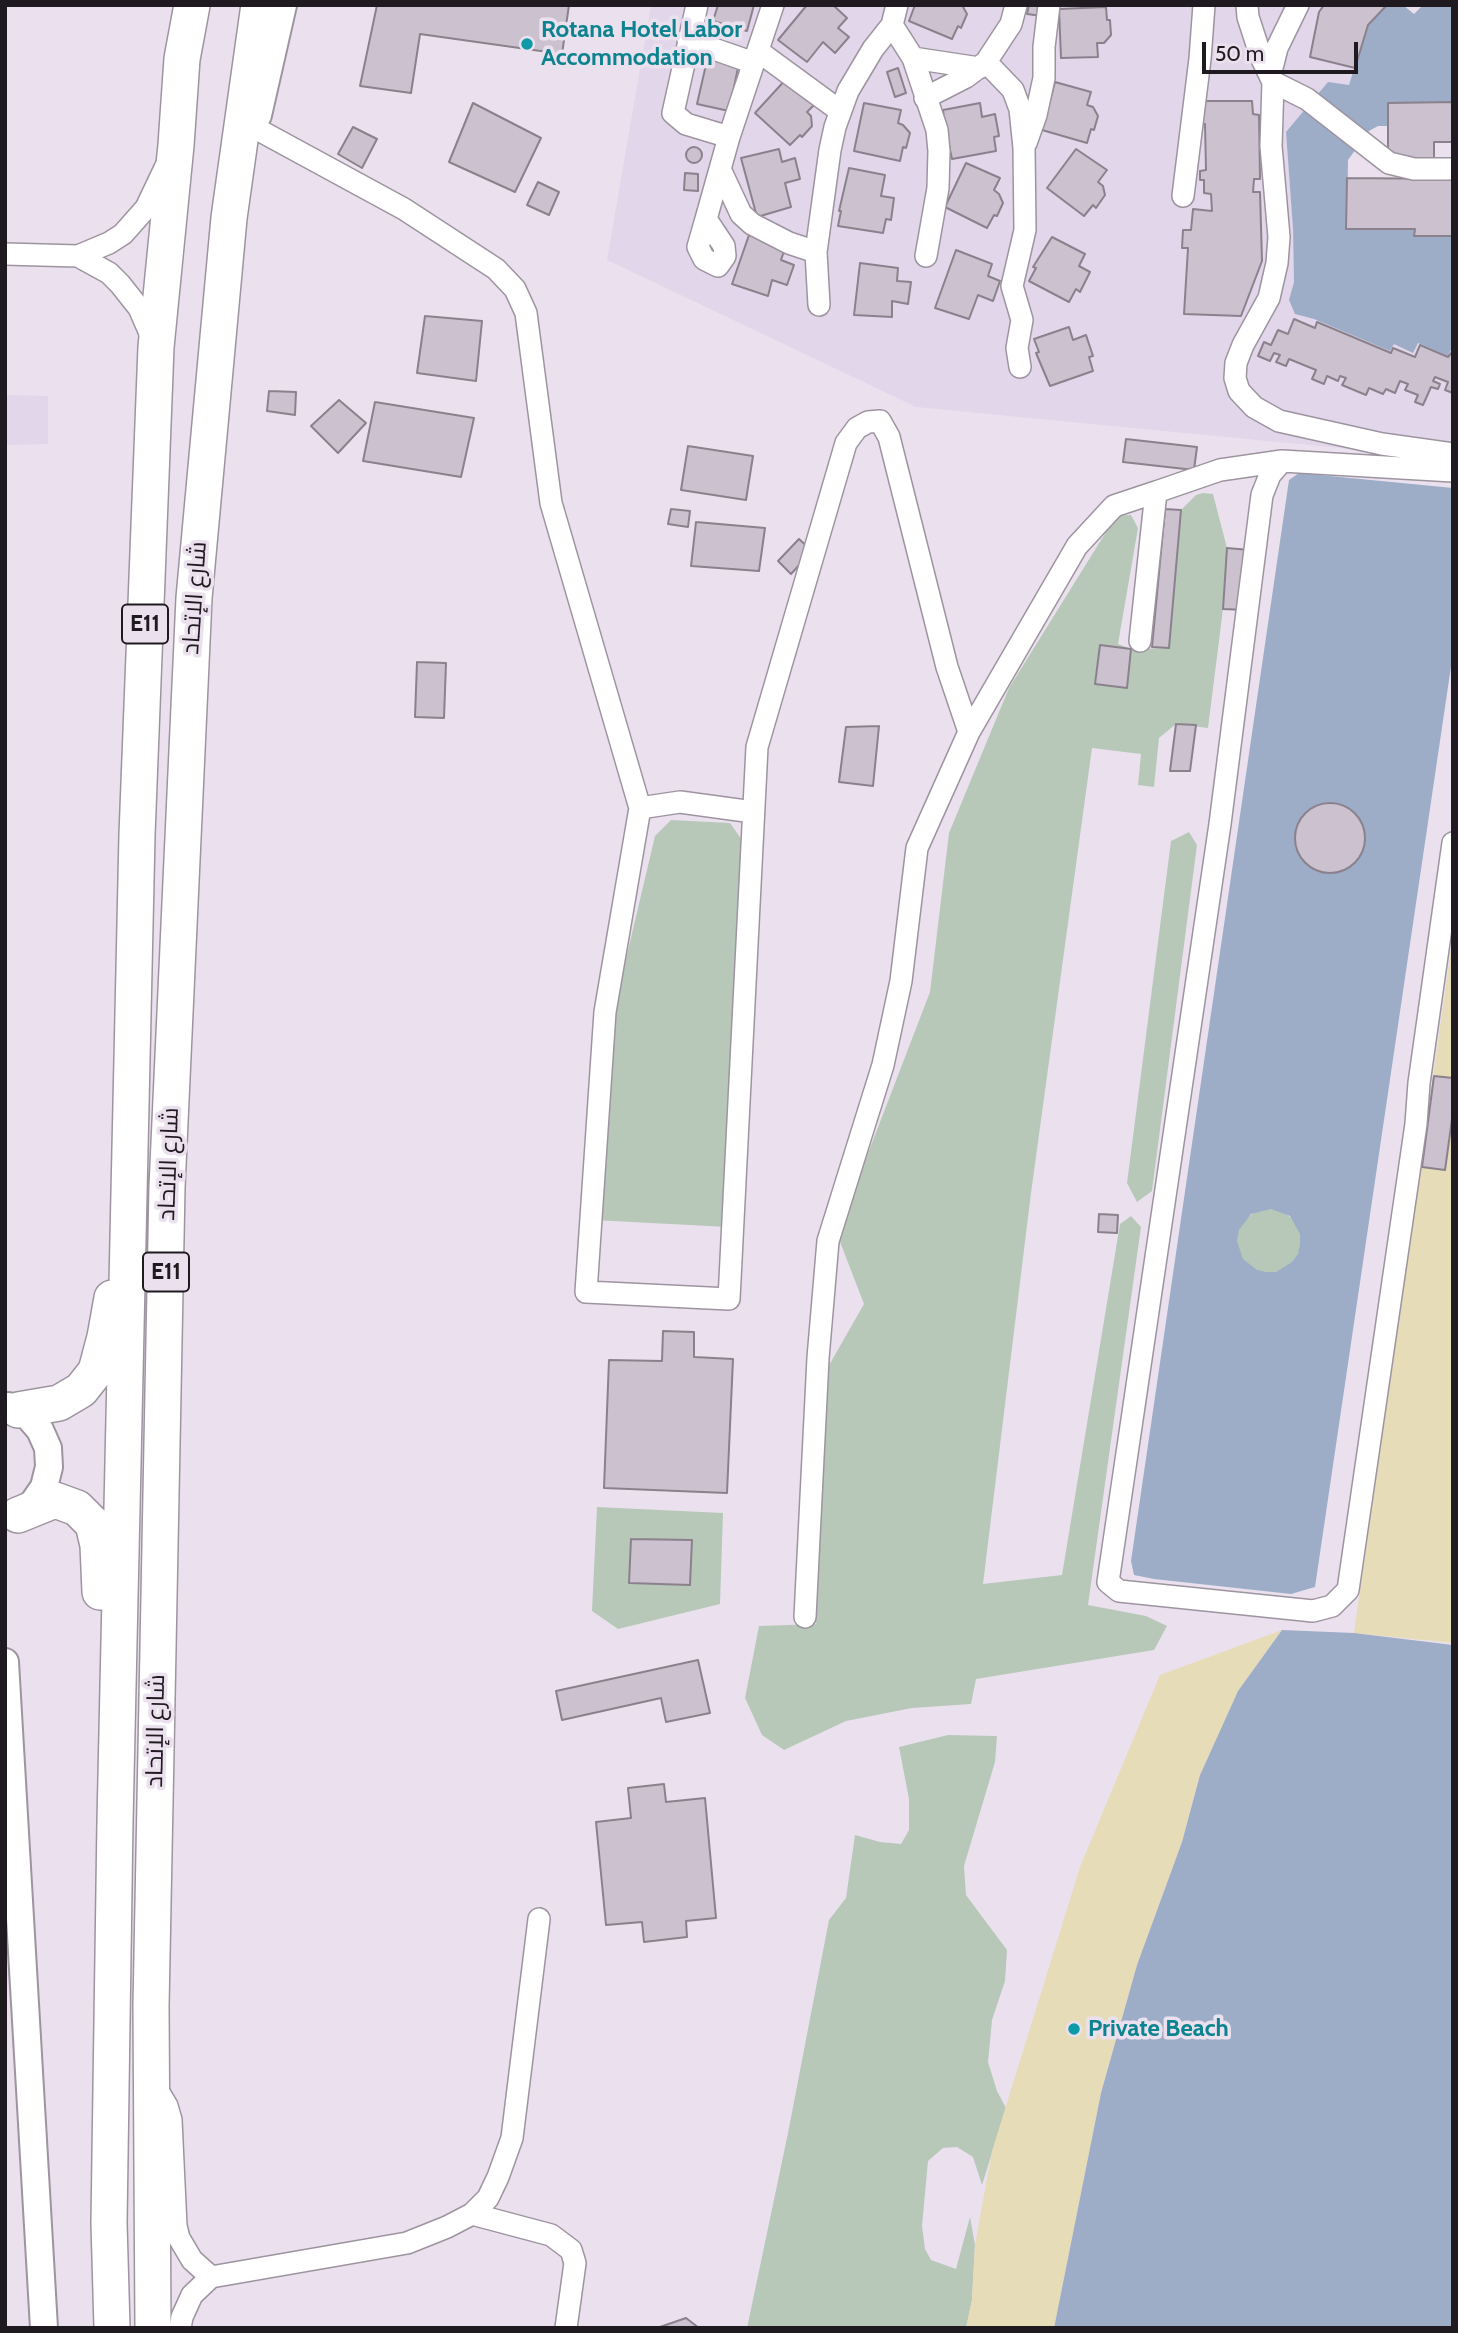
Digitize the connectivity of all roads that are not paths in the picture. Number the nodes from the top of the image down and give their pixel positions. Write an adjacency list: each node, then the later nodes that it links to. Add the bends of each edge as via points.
1 (192, 5): 21 (highway, شارع الإتحاد / E11, via 182,59)
2 (258, 5): 26 (highway, شارع الإتحاد / E11)
3 (283, 5): 19 (street)
4 (696, 5): 12 (street)
5 (773, 5): 13 (street)
6 (1016, 5): 15 (street, via 1011,24)
7 (1049, 5): 22 (street, via 1044,78)
8 (1204, 5): 25 (street)
9 (1247, 5): 16 (street)
10 (1298, 5): 16 (street, via 1277,48)
11 (894, 15): 14 (street); 18 (street)
12 (688, 40): 13 (street); 20 (street, via 673,113 686,124)
13 (756, 57): 18 (street); 20 (street)
14 (913, 58): 15 (street); 17 (street)
15 (983, 65): 17 (street); 22 (street, via 1000,75 1017,97)
16 (1271, 79): 24 (street, via 1307,99 1389,163 1414,169); 35 (street, via 1278,263 1269,298 1236,363 1239,391 1254,407 1279,421)
17 (925, 98): 31 (street, via 939,151 938,188)
18 (840, 111): 28 (street)
19 (254, 128): 26 (street); 41 (street, via 404,209 496,269 515,289 526,313 551,503)
20 (729, 137): 23 (street)
21 (176, 145): 30 (street, via 136,222 109,243); 33 (highway, شارع الإتحاد / E11)
22 (1024, 148): 34 (street, via 1026,230 1012,286 1022,320 1017,348)
23 (720, 169): 27 (street); 28 (street, via 741,214 752,224)
24 (1453, 169)
25 (1182, 196)
26 (229, 218): 51 (highway, شارع الإتحاد / E11, via 194,598 168,1173)
27 (706, 219)
28 (816, 252): 32 (street)
29 (5, 254): 30 (street)
30 (78, 256): 33 (street, via 109,274 131,295)
31 (926, 256)
32 (819, 305)
33 (156, 347): 44 (highway, شارع الإتحاد / E11, via 137,835)
34 (1020, 366)
35 (1453, 454)
36 (1282, 461): 37 (street); 38 (street, via 1220,470); 43 (street, via 1262,495 1220,824 1108,1582 1119,1591 1313,1611 1332,1606 1348,1590)
37 (1453, 471)
38 (1156, 492): 39 (street); 40 (street, via 1114,506 1077,546)
39 (1140, 642)
40 (969, 732): 42 (street, via 947,667 896,457 880,421 868,422 846,443 834,482 757,747); 47 (street, via 917,848 901,981 883,1065 828,1241)
41 (640, 808): 42 (street, via 680,802); 42 (street, via 605,1013 586,1292 715,1299 729,1299)
42 (752, 812)
43 (1453, 843)
44 (130, 1191): 45 (highway, via 96,1371 81,1390 59,1403); 49 (highway, شارع الإتحاد / E11)
45 (12, 1408): 46 (street, via 27,1415 40,1430 48,1448 49,1467 33,1503)
46 (11, 1517): 49 (highway, via 55,1500 77,1508 93,1524)
47 (805, 1617)
48 (5, 1662): 54 (street)
49 (115, 1821): 55 (highway, شارع الإتحاد / E11, via 109,2223)
50 (539, 1919): 52 (street, via 512,2138 488,2198)
51 (151, 2083): 53 (street, via 171,2120 176,2226 192,2260); 56 (highway, شارع الإتحاد / E11)
52 (472, 2214): 53 (street, via 407,2244); 58 (street, via 551,2235 571,2249 575,2263)
53 (211, 2277): 57 (street, via 192,2295)
54 (44, 2328)
55 (113, 2328)
56 (153, 2328)
57 (180, 2328)
58 (566, 2328)

